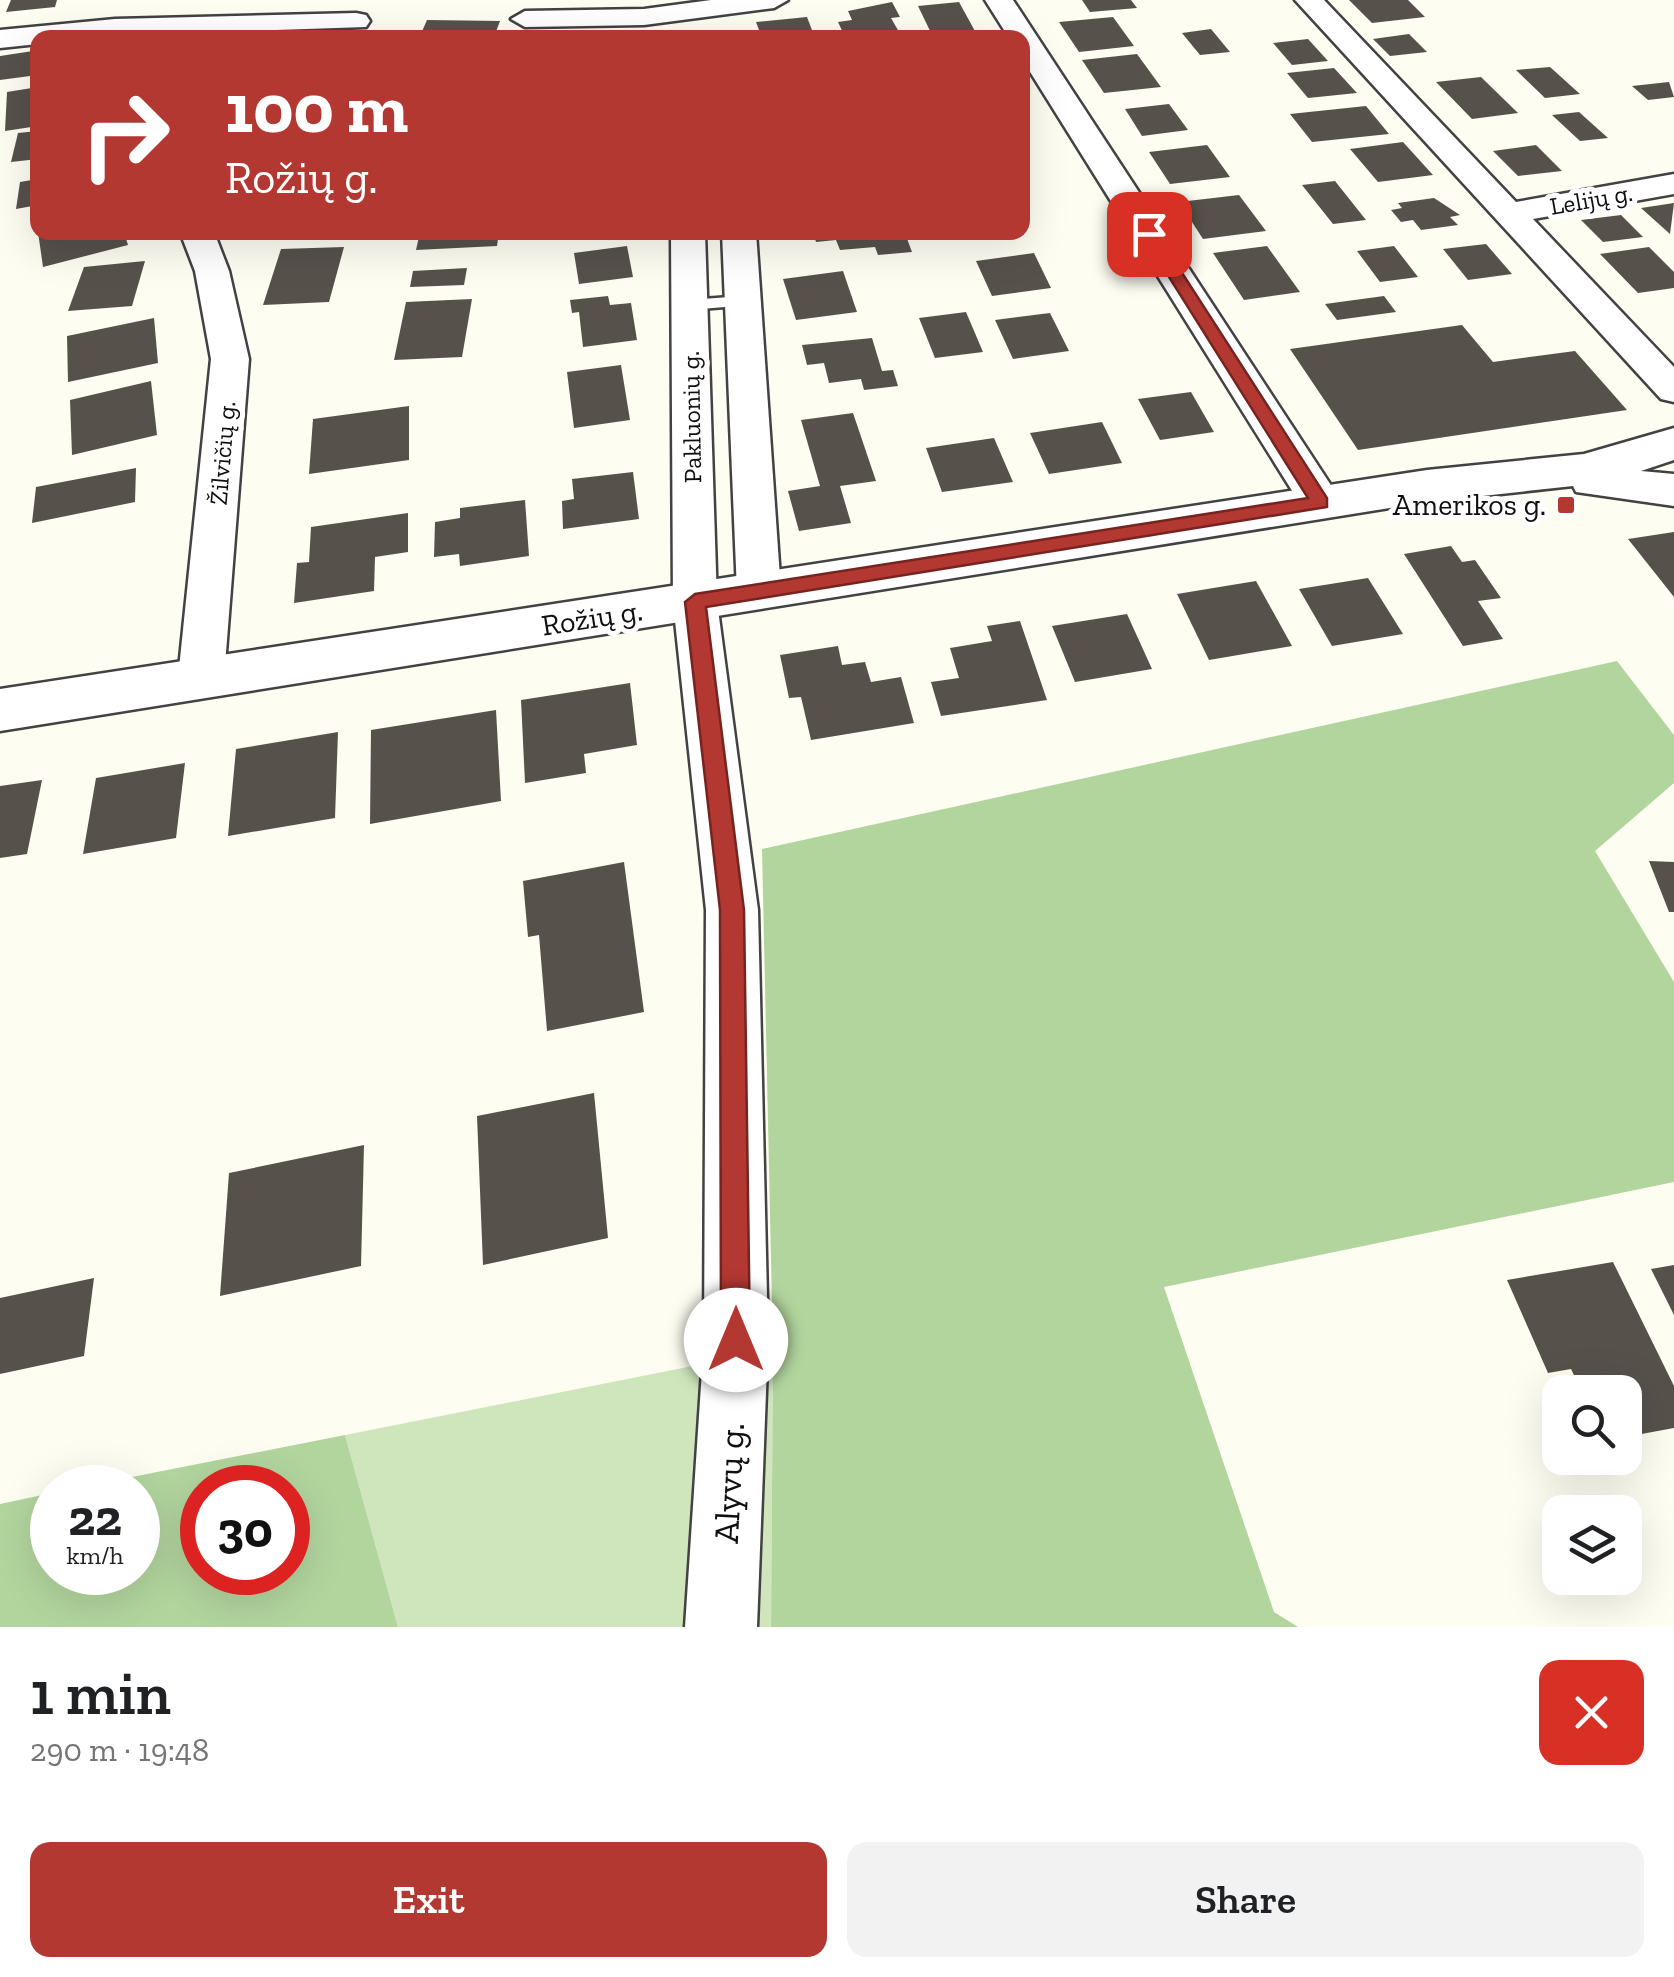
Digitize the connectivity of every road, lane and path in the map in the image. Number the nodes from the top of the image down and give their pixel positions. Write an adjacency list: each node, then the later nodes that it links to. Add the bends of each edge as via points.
1 (774, 0): 4 (street)
2 (999, 0): 11 (street)
3 (1310, 0): 16 (street)
4 (727, 8): 8 (street); 10 (street)
5 (525, 19): 8 (street)
6 (356, 21): 7 (street)
7 (116, 22): 9 (street)
8 (684, 25)
9 (61, 30)
10 (728, 30)
11 (1018, 30)
12 (30, 35): 13 (street)
13 (0, 39)
14 (1030, 48): 26 (street)
15 (1674, 184): 16 (street, Lelijų g.)
16 (1508, 213): 22 (street)
17 (201, 240): 29 (street, Žilvičių g., via 230,359)
18 (688, 240): 21 (street, Pakluonių g.)
19 (739, 240): 20 (street, Pakluonių g.)
20 (743, 301): 21 (lane); 27 (street, Pakluonių g.)
21 (689, 304): 28 (street, Pakluonių g.)
22 (1674, 390)
23 (1674, 443): 24 (street, Rožių g., via 1632,459)
24 (1540, 476): 25 (street, Rožių g.); 26 (street, Rožių g.)
25 (1674, 490)
26 (1321, 503): 27 (street, Rožių g.)
27 (759, 592): 28 (street, Rožių g.)
28 (695, 602): 29 (street, Rožių g.); 31 (street, Pakluonių g., via 732,910)
29 (201, 678): 30 (street, Rožių g.)
30 (0, 710)
31 (736, 1340): 32 (street, Alyvų g.)
32 (721, 1627)

